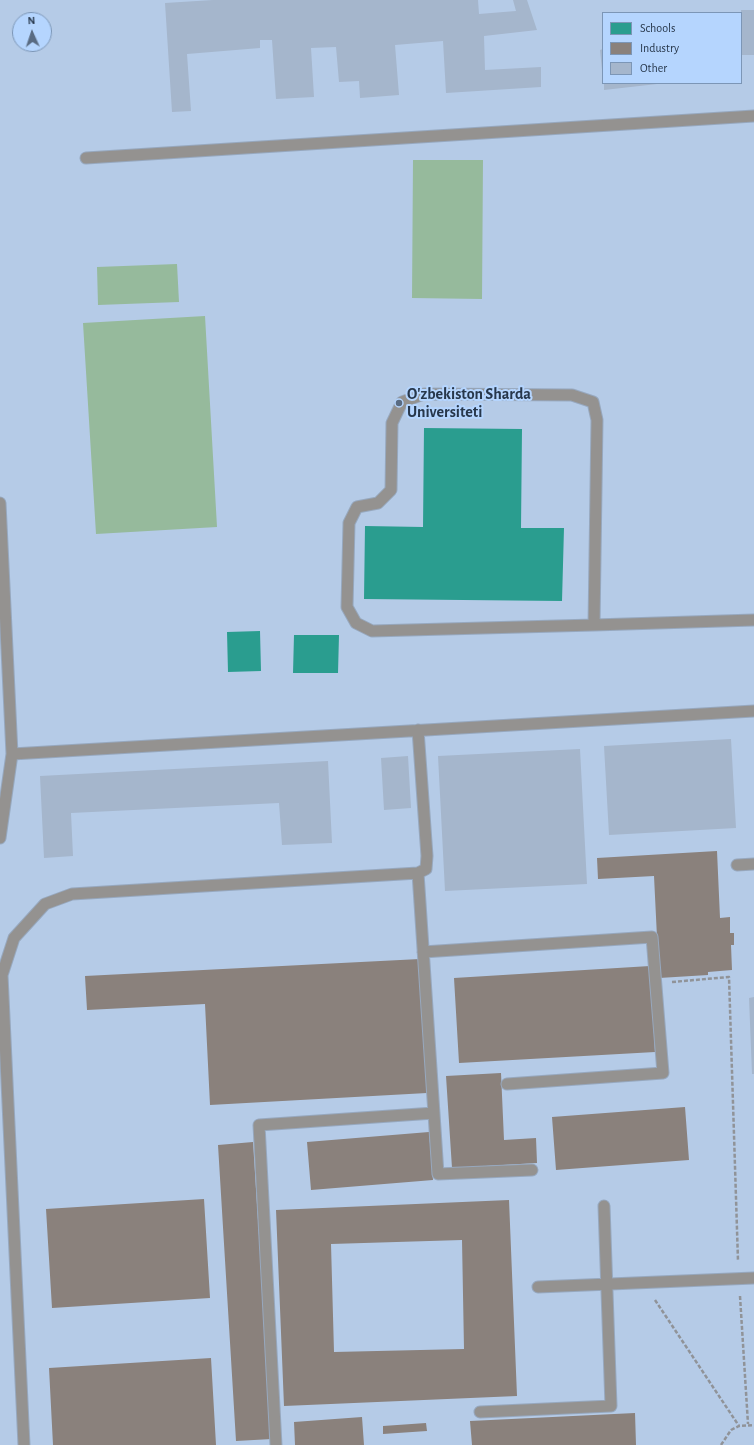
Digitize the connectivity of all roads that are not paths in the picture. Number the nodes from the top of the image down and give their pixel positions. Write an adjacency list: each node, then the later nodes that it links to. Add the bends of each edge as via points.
1 (754, 116): 2 (lane)
2 (86, 158)
3 (0, 503): 8 (lane)
4 (754, 620): 5 (lane)
5 (594, 625): 5 (lane, via 372,631 356,623 347,606 350,523 357,507 378,503 391,490 392,422 402,402 424,394 572,395 593,402 597,420)
6 (754, 711): 7 (lane)
7 (418, 730): 8 (lane); 12 (lane, via 426,856 426,869)
8 (12, 754): 9 (lane)
9 (0, 838)
10 (754, 864): 11 (lane)
11 (737, 865)
12 (418, 872): 13 (lane); 22 (lane, via 72,894 45,904 14,938 2,975)
13 (423, 952): 14 (lane, via 652,937 663,1072); 15 (lane)
14 (507, 1084)
15 (434, 1113): 16 (lane, via 438,1174); 23 (lane, via 259,1124)
16 (532, 1170)
17 (604, 1206): 19 (lane)
18 (754, 1278): 19 (lane)
19 (607, 1284): 20 (lane); 21 (lane, via 611,1406)
20 (538, 1287)
21 (480, 1412)
22 (24, 1445)
23 (276, 1445)

